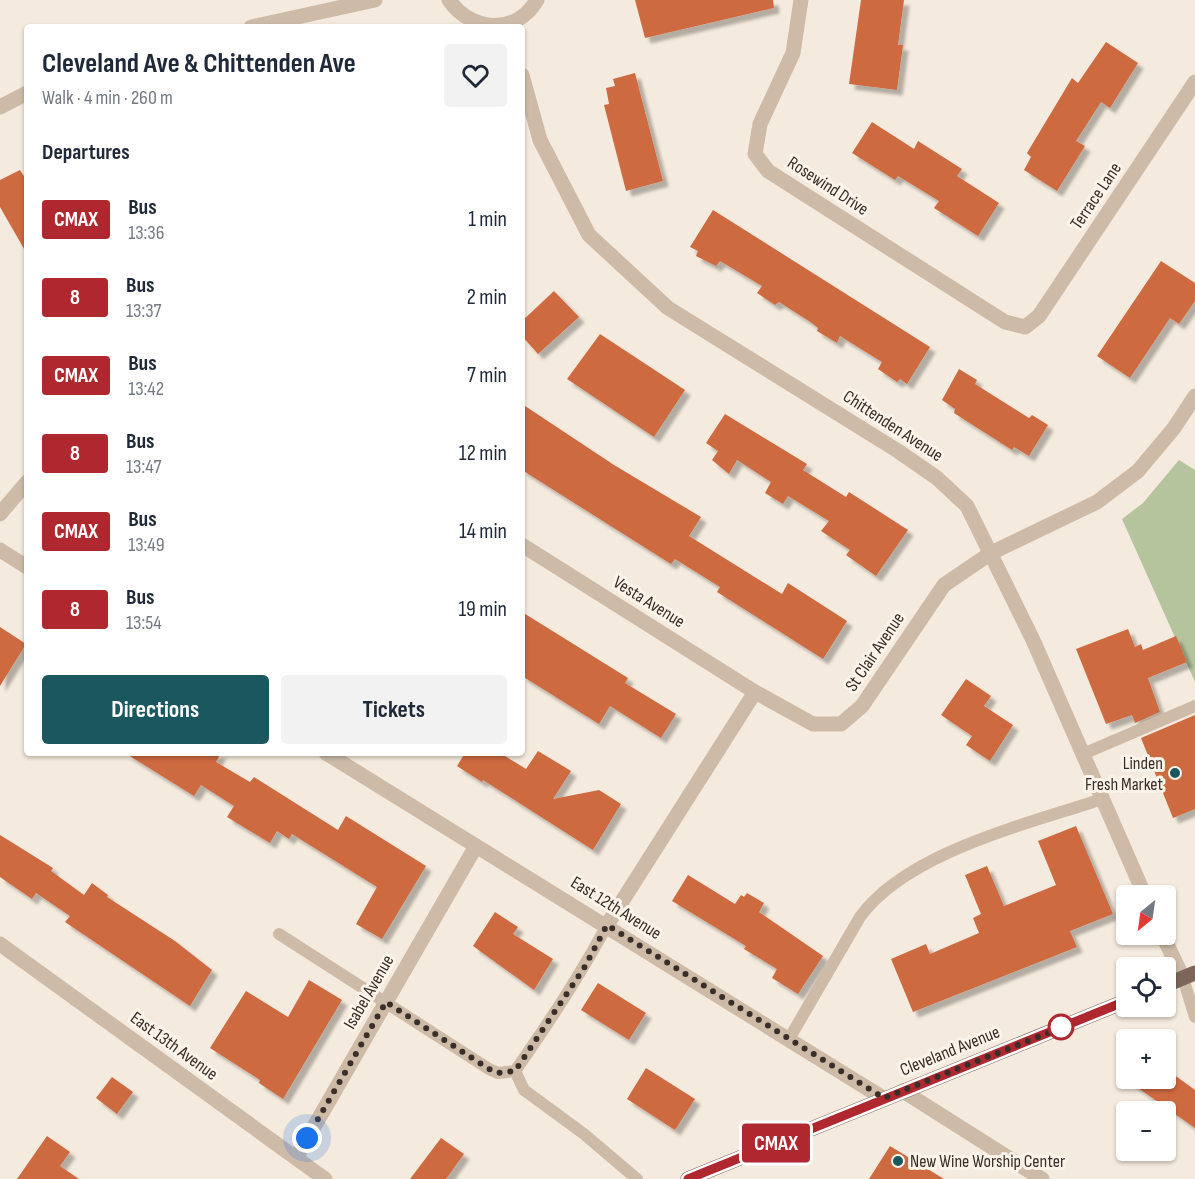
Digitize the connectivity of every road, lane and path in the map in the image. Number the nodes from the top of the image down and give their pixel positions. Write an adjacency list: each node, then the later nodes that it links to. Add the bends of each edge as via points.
1 (375, 0): 5 (street)
2 (449, 0): 6 (street, via 460,14)
3 (537, 0): 7 (street)
4 (801, 0): 12 (street, Rosewind Drive, via 793,53 760,124 755,154 768,171 1005,322)
5 (265, 24)
6 (478, 24)
7 (512, 24)
8 (1195, 82): 12 (street, Terrace Lane, via 1039,316)
9 (525, 86): 18 (street, Chittenden Avenue, via 540,140 589,235 668,308 937,478 967,506)
10 (24, 95): 11 (street)
11 (0, 107)
12 (1025, 327)
13 (1195, 396): 18 (street, St Clair Avenue, via 1138,471 1097,502)
14 (24, 486): 15 (street)
15 (0, 514)
16 (525, 547): 20 (street, Vesta Avenue)
17 (0, 550): 19 (street)
18 (991, 553): 20 (street, St Clair Avenue, via 944,585 862,706 841,724 813,724); 22 (street, Chittenden Avenue)
19 (24, 565)
20 (755, 692): 27 (street)
21 (1195, 706): 22 (lane)
22 (1083, 754): 24 (street, Chittenden Avenue)
23 (331, 756): 25 (street, East 12th Avenue)
24 (1102, 799): 26 (street, Chittenden Avenue); 35 (lane, via 939,858 892,885 860,917)
25 (476, 846): 27 (street, East 12th Avenue); 32 (street, Isabel Avenue)
26 (1140, 885)
27 (607, 925): 35 (street, East 12th Avenue); 36 (lane, via 584,968)
28 (279, 934): 32 (lane)
29 (0, 944): 39 (street, East 13th Avenue)
30 (1169, 945): 31 (street)
31 (1189, 976): 34 (lane)
32 (386, 1002): 36 (lane, via 489,1069 498,1073); 39 (street, Isabel Avenue)
33 (1116, 1005): 37 (main road, Cleveland Avenue)
34 (1195, 1017)
35 (789, 1039): 38 (street, East 12th Avenue)
36 (515, 1071): 42 (lane, via 524,1090)
37 (903, 1091): 38 (main road, Cleveland Avenue); 40 (street)
38 (884, 1098): 43 (main road, Cleveland Avenue)
39 (296, 1158): 41 (street, East 13th Avenue)
40 (1035, 1177)
41 (325, 1179)
42 (638, 1179)
43 (688, 1179)

